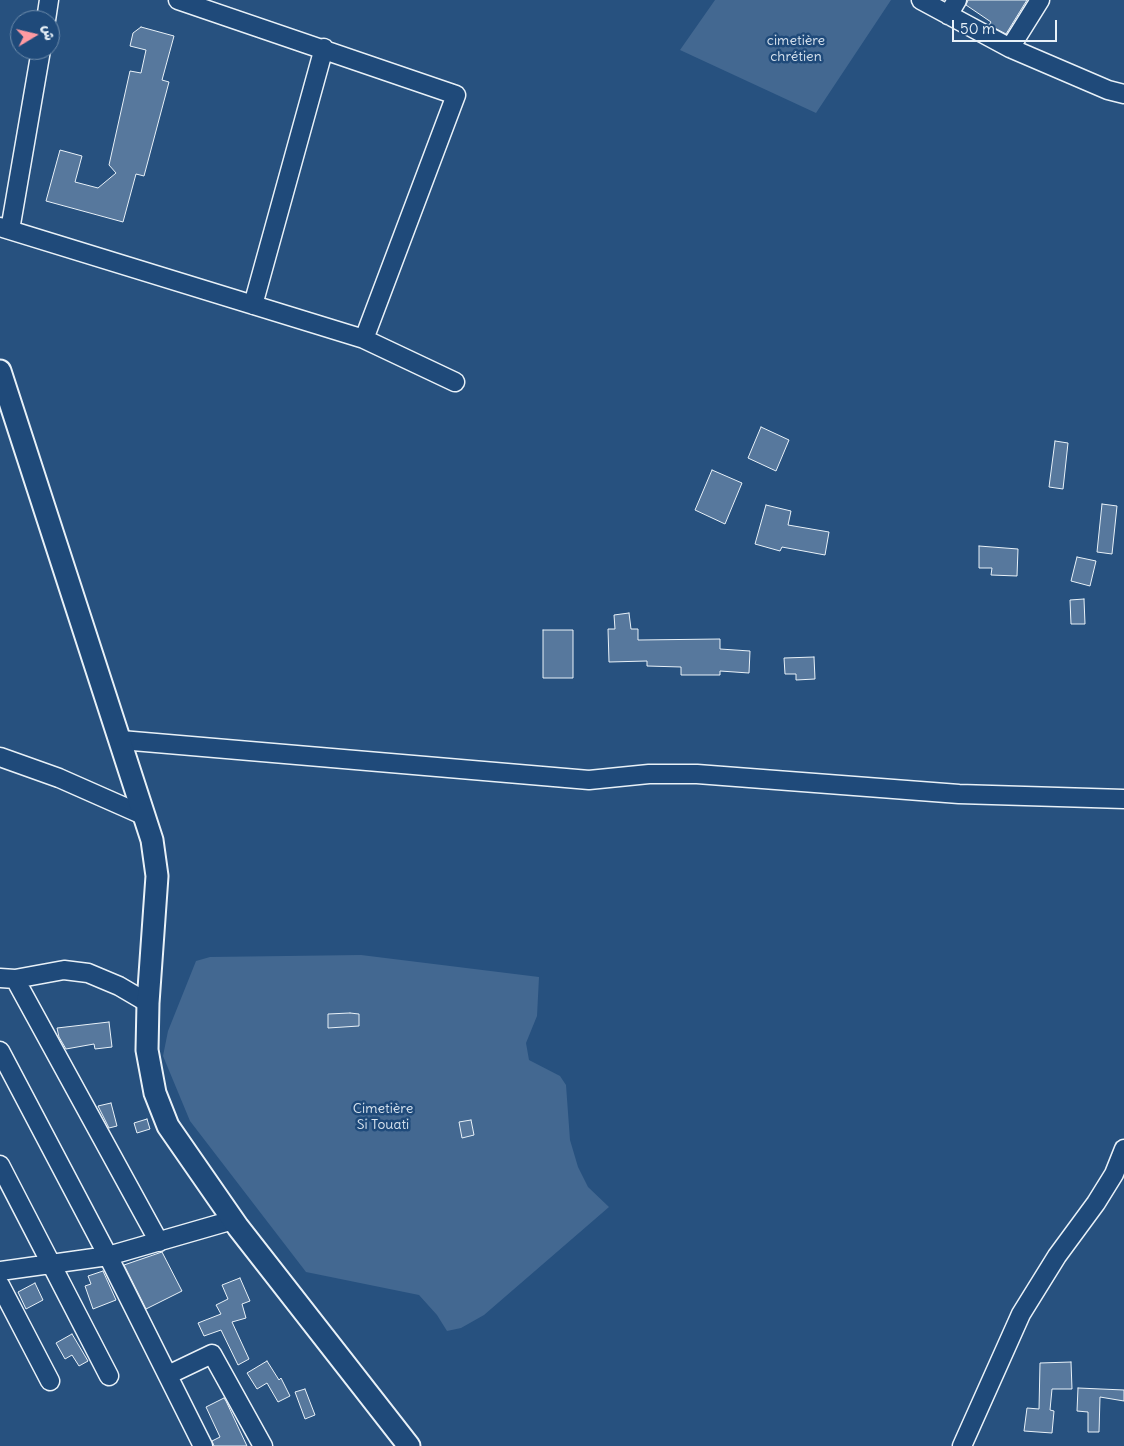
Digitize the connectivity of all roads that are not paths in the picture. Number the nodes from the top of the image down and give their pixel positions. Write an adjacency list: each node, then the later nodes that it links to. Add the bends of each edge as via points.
1 (178, 0): 5 (street)
2 (921, 0): 4 (street)
3 (1040, 0): 6 (street)
4 (952, 7): 6 (street)
5 (324, 48): 10 (street); 11 (street, via 456,95)
6 (1010, 48): 8 (street)
7 (39, 60): 9 (street)
8 (1124, 94)
9 (5, 229): 10 (street)
10 (253, 305): 11 (street)
11 (364, 339): 13 (street)
12 (0, 371): 14 (main road)
13 (455, 382)
14 (120, 740): 16 (street, via 589,780 649,774 698,774 959,794); 17 (main road)
15 (0, 757): 17 (street, via 59,778)
16 (1124, 799)
17 (146, 816): 19 (main road, via 157,876)
18 (8, 979): 19 (street, via 64,970 88,973); 24 (street)
19 (148, 1003): 23 (main road, via 147,1050 158,1101 168,1126)
20 (0, 1051): 25 (street)
21 (1124, 1149): 35 (street, via 1114,1174 1096,1203 1057,1256 1021,1314)
22 (0, 1165): 26 (street)
23 (233, 1220): 24 (street); 34 (main road)
24 (159, 1242): 25 (street)
25 (108, 1256): 26 (street); 29 (street)
26 (51, 1264): 27 (street); 30 (street)
27 (0, 1271)
28 (0, 1285): 31 (street)
29 (168, 1375): 32 (street); 33 (street, via 212,1354)
30 (109, 1376)
31 (50, 1381)
32 (203, 1446)
33 (263, 1446)
34 (409, 1446)
35 (962, 1446)

